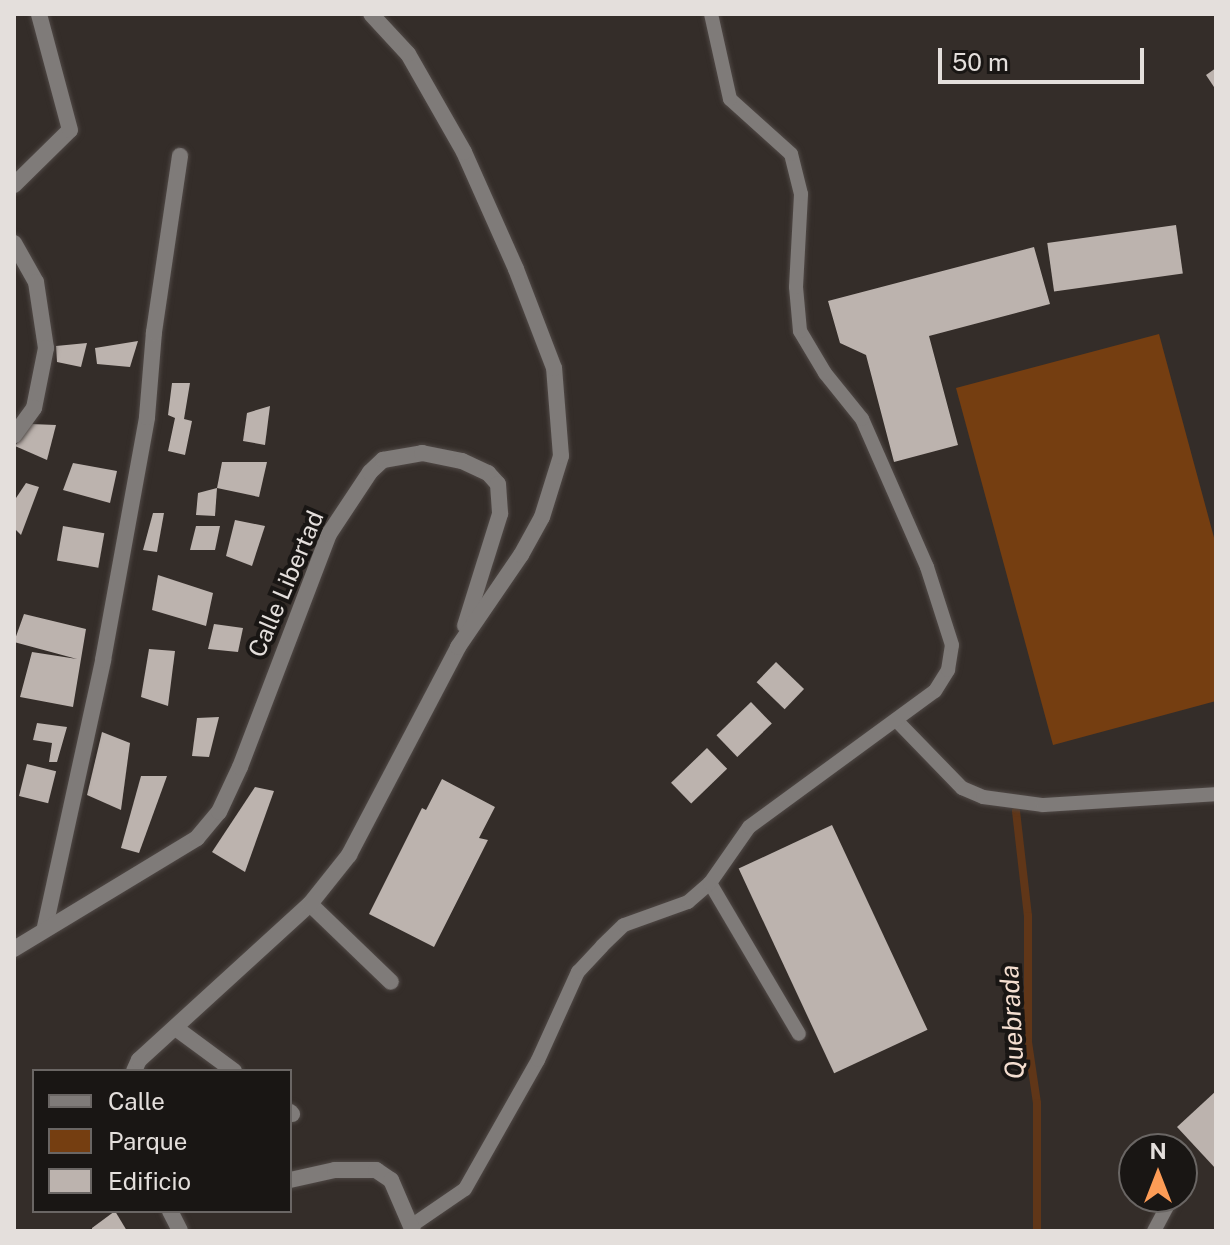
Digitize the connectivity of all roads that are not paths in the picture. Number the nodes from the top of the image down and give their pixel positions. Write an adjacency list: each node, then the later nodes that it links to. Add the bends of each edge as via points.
1 (39, 14): 5 (street, via 70,130)
2 (371, 14): 9 (street, via 408,54 464,152 554,368 561,456 542,517)
3 (711, 14): 11 (lane, via 730,99 791,154 801,194 796,287 800,331 862,419 927,567 952,645 948,670 935,691)
4 (180, 156): 15 (street, via 147,417 103,660)
5 (14, 185)
6 (14, 243): 7 (street, via 36,282 46,348 34,408)
7 (14, 436)
8 (488, 556): 9 (street, via 500,569); 10 (street, Calle Libertad); 15 (street, Calle Libertad, via 500,499 498,484 488,473 422,453 383,460 329,534 219,812 197,838)
9 (509, 570): 10 (street)
10 (458, 647): 14 (street, via 349,855)
11 (896, 720): 12 (lane, via 962,788 983,797 1043,805); 13 (lane, via 749,827)
12 (1216, 794)
13 (710, 883): 19 (lane); 24 (lane, via 688,902 624,925 578,972 538,1060 465,1189)
14 (310, 904): 17 (street); 18 (street)
15 (45, 927): 16 (street, Calle Libertad)
16 (14, 949)
17 (391, 982)
18 (177, 1029): 20 (street); 21 (street)
19 (799, 1034)
20 (135, 1069)
21 (231, 1069)
22 (292, 1180): 24 (street, via 335,1170 376,1170 391,1180)
23 (1164, 1213): 25 (lane)
24 (412, 1228)
25 (1154, 1231)

